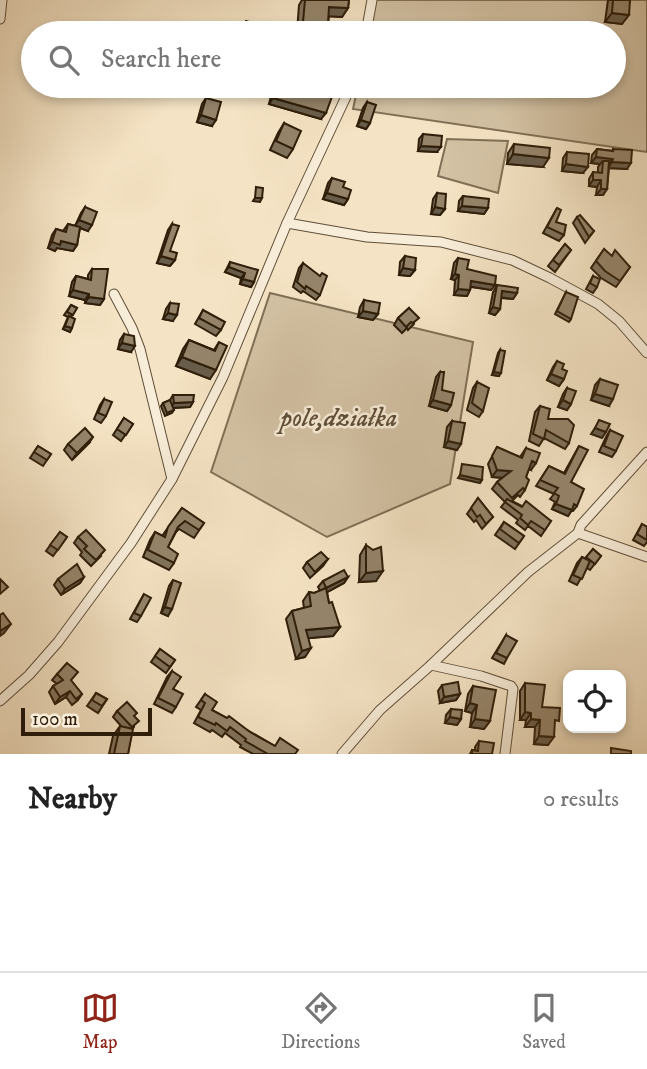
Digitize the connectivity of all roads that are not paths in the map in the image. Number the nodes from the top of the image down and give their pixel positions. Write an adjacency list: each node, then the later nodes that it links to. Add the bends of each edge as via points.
1 (2, 0): 3 (street)
2 (372, 0): 4 (street)
3 (0, 19)
4 (368, 21)
5 (345, 98): 6 (street)
6 (287, 223): 8 (street, via 367,237 440,242 512,260 598,304); 10 (street, via 223,377)
7 (114, 294): 10 (street, via 140,349)
8 (647, 353)
9 (647, 452): 11 (street)
10 (172, 480): 14 (street, via 58,642)
11 (578, 533): 12 (street); 13 (street, via 528,572)
12 (647, 557)
13 (431, 665): 15 (street, via 380,709); 16 (street, via 511,686)
14 (0, 701)
15 (342, 754)
16 (505, 754)

